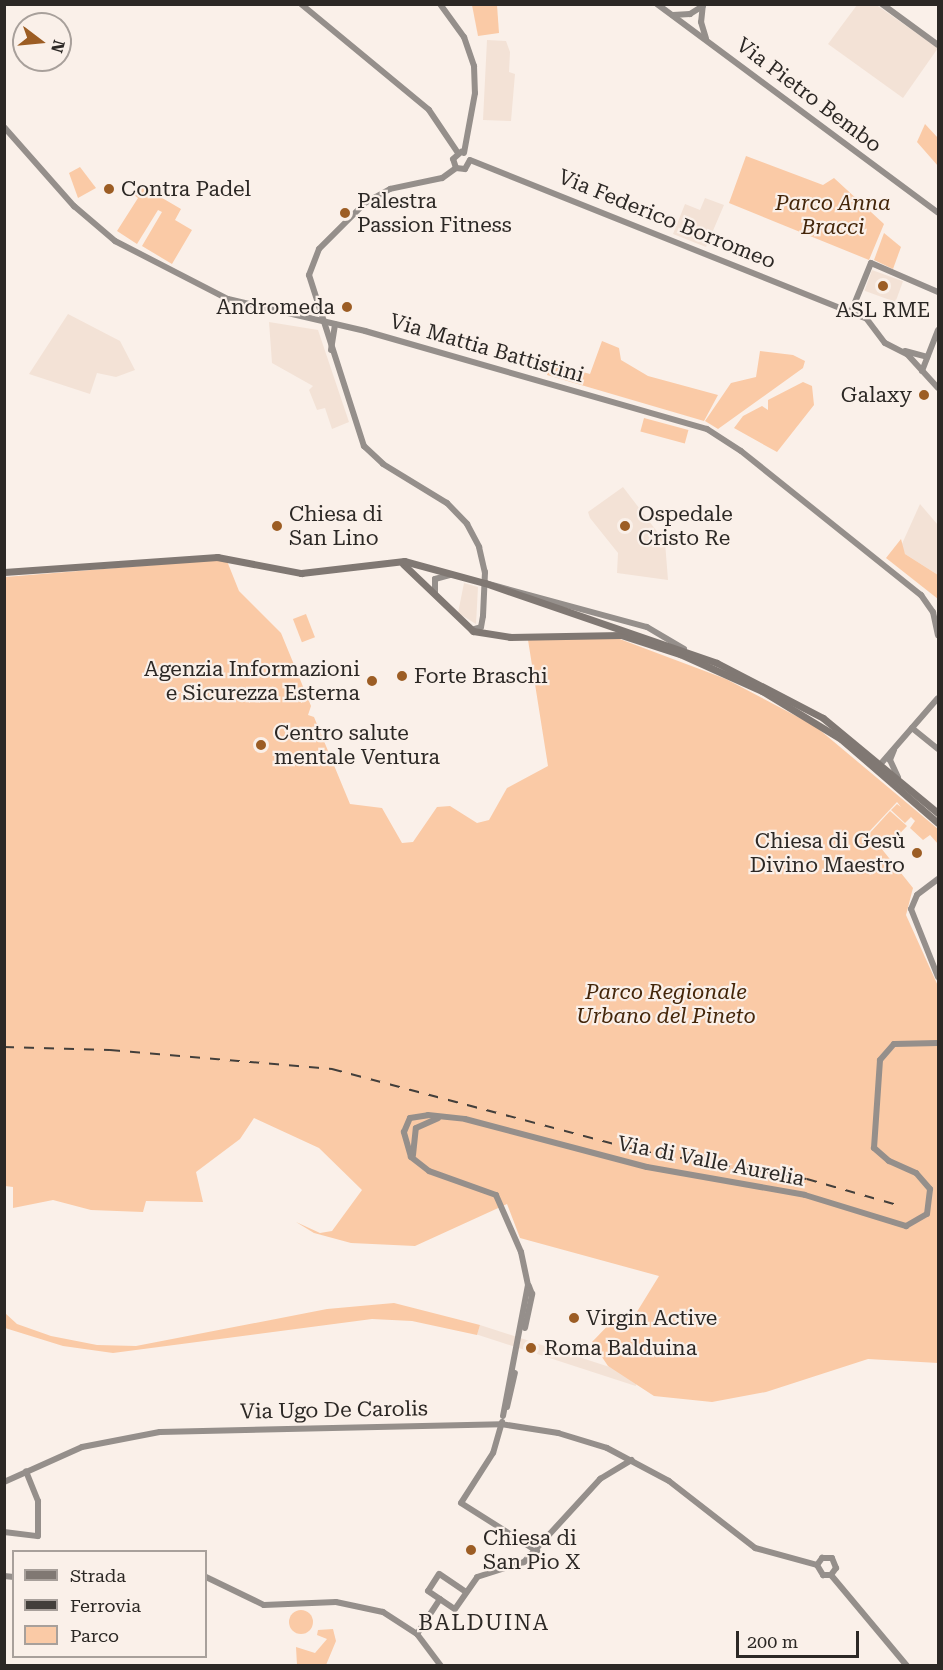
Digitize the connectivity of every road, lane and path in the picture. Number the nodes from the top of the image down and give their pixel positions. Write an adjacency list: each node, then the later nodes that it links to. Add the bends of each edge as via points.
1 (301, 4): 11 (street, via 429,110)
2 (440, 4): 11 (street, via 464,37 474,66 475,93)
3 (657, 4): 6 (street, Via Pietro Bembo)
4 (882, 4): 9 (street)
5 (703, 5): 6 (street, via 690,14); 7 (street); 8 (street, via 701,22)
6 (673, 15): 7 (street, Via Pietro Bembo)
7 (688, 25): 8 (street, Via Pietro Bembo)
8 (707, 38): 14 (street, Via Pietro Bembo)
9 (939, 45)
10 (4, 127): 17 (street, Via Mattia Battistini, via 74,206 130,251 237,303)
11 (461, 153): 12 (street); 13 (street, via 452,161)
12 (470, 160): 13 (street, via 465,169); 16 (street, Via Federico Borromeo)
13 (456, 168): 17 (street, via 442,178 376,196 319,249 309,277)
14 (939, 213)
15 (939, 292): 16 (street, via 871,263)
16 (851, 312): 20 (street, Via Federico Borromeo, via 871,321 885,343)
17 (321, 322): 18 (street, Via Mattia Battistini); 21 (street)
18 (335, 324): 21 (street); 31 (street, Via Mattia Battistini, via 707,429 741,451 921,596 933,612)
19 (939, 330): 22 (street)
20 (898, 349): 22 (street); 23 (street, Via Federico Borromeo)
21 (330, 352): 28 (street, via 364,446 382,464 438,495 465,521 482,555)
22 (927, 357): 23 (street)
23 (922, 371): 24 (street, Via Federico Borromeo)
24 (939, 388)
25 (398, 561): 26 (main road, via 301,573 220,557); 27 (main road); 29 (main road)
26 (4, 572)
27 (451, 575): 28 (main road); 29 (street, via 435,579)
28 (485, 583): 30 (street, via 483,624); 36 (main road, via 684,649 793,701)
29 (435, 595): 30 (main road)
30 (471, 630): 37 (main road, via 510,637 598,632 655,644 794,708 841,738)
31 (939, 635)
32 (937, 701): 33 (street)
33 (912, 728): 34 (street); 35 (street)
34 (895, 747): 36 (street); 38 (street, via 890,760)
35 (939, 749)
36 (880, 761): 37 (street); 38 (main road)
37 (879, 770): 40 (main road)
38 (898, 777): 39 (main road)
39 (939, 813)
40 (939, 823)
41 (939, 879): 42 (street, via 917,895 911,909)
42 (939, 977)
43 (939, 1043): 44 (street, Via di Valle Aurelia, via 897,1043 884,1050 871,1136 880,1156 924,1179 930,1189 929,1210 921,1220 906,1226 795,1193 647,1167)
44 (448, 1117): 45 (street, via 416,1128 412,1148); 45 (street, Via di Valle Aurelia, via 428,1114 408,1119 404,1132)
45 (417, 1162): 46 (street, via 499,1198 532,1294)
46 (501, 1424): 47 (street, Via Ugo De Carolis, via 578,1438); 48 (street, Via Ugo De Carolis, via 160,1432 104,1440); 51 (street, via 492,1455 461,1503)
47 (632, 1460): 51 (street, via 600,1479); 52 (street, Via Ugo De Carolis, via 680,1488 755,1548)
48 (26, 1472): 49 (street, Via Ugo De Carolis); 50 (street, via 38,1501 38,1536)
49 (4, 1482)
50 (4, 1532)
51 (537, 1551): 55 (street, via 513,1568 480,1575)
52 (818, 1565): 53 (street, via 823,1575); 53 (street, via 822,1558 832,1558 836,1568)
53 (831, 1575): 59 (street)
54 (207, 1577): 57 (street, via 261,1604 336,1602 369,1607 395,1617)
55 (466, 1592): 56 (street, via 455,1609); 56 (street, via 439,1574 428,1591)
56 (440, 1599): 57 (street)
57 (417, 1634): 58 (street)
58 (441, 1665)
59 (907, 1665)

